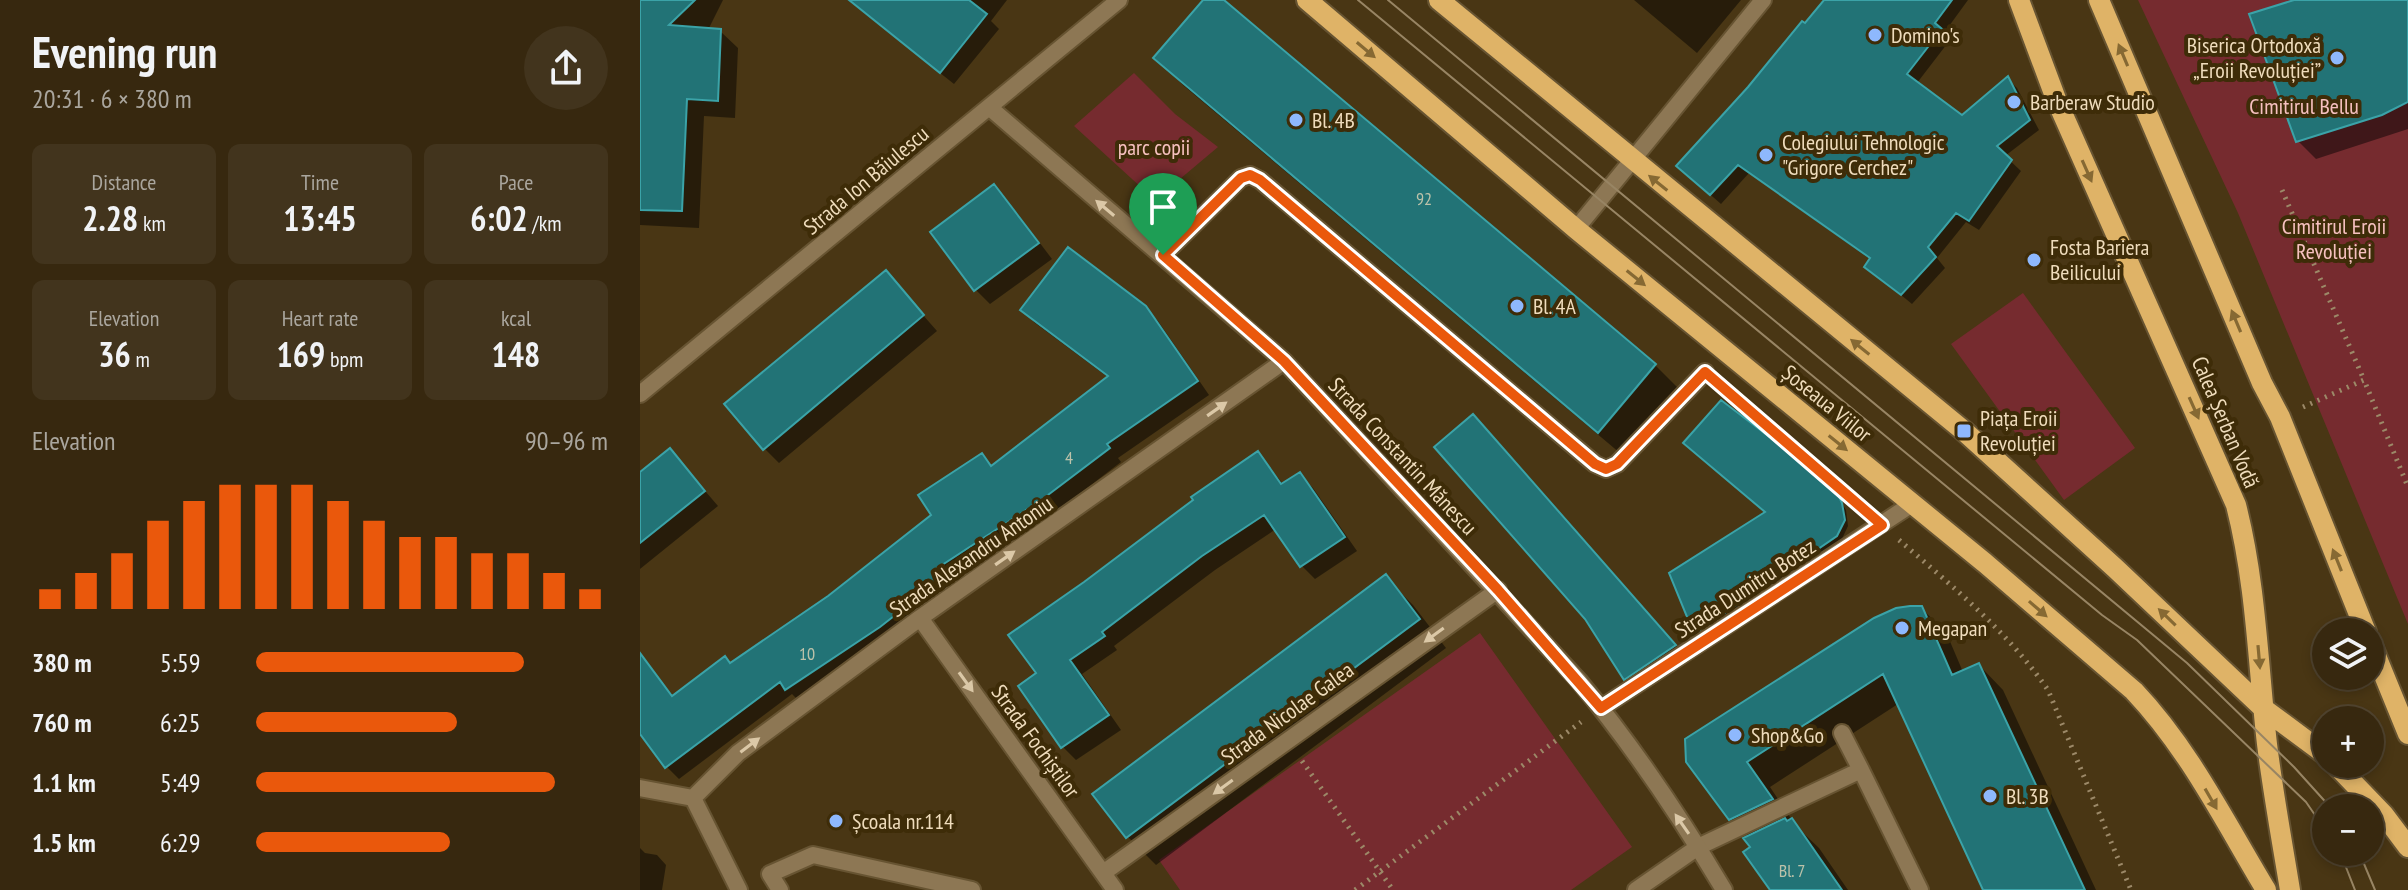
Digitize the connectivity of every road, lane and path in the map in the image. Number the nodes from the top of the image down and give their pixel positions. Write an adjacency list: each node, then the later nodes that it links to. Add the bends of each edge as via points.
1 (1119, 0): 7 (street, Strada Ion Băiulescu)
2 (1307, 0): 10 (main road, Șoseaua Viilor, one-way to 10)
3 (1439, 0): 8 (main road)
4 (1763, 0): 8 (street)
5 (2019, 0): 25 (main road, Calea Șerban Vodă, one-way to 25, via 2056,99 2236,505 2251,583)
6 (2099, 0): 16 (main road, one-way to 6)
7 (989, 107): 11 (street, Strada Constantin Mănescu, one-way to 7); 15 (street, Strada Ion Băiulescu)
8 (1630, 160): 10 (street); 25 (main road, one-way to 8, via 1964,431)
9 (2282, 190): 14 (path)
10 (1576, 229): 18 (main road, Șoseaua Viilor, one-way to 18)
11 (1163, 255): 12 (street, Strada Constantin Mănescu); 13 (street, via 1250,175 1606,469 1617,464)
12 (1284, 361): 20 (street, Strada Constantin Mănescu); 21 (street, Strada Alexandru Antoniu, one-way to 12)
13 (1705, 372): 19 (path)
14 (2364, 380): 16 (path); 17 (path)
15 (640, 394)
16 (2280, 417): 22 (main road, one-way to 16)
17 (2408, 487)
18 (1912, 504): 19 (street, Strada Dumitru Botez); 48 (main road, Șoseaua Viilor, one-way to 48, via 2134,691 2187,758)
19 (1882, 525): 24 (street, Strada Dumitru Botez); 47 (path, via 2006,639 2048,690)
20 (1498, 590): 24 (street, Strada Constantin Mănescu); 28 (street, Strada Nicolae Galea, one-way to 28)
21 (920, 618): 33 (street, Strada Alexandru Antoniu, one-way to 21, via 738,753); 37 (street, Strada Fochiștilor, one-way to 37)
22 (2360, 618)
23 (2384, 675): 27 (main road)
24 (1601, 708): 34 (street, Strada Constantin Mănescu, one-way to 24); 36 (path)
25 (2264, 709): 29 (main road); 49 (main road, Calea Șerban Vodă)
26 (1842, 733): 30 (street)
27 (2408, 734)
28 (1287, 741): 36 (path); 37 (street, Strada Nicolae Galea, one-way to 37)
29 (2312, 745)
30 (1861, 770): 34 (street); 46 (street)
31 (2348, 778): 35 (main road)
32 (640, 788): 33 (street)
33 (693, 798): 38 (street)
34 (1698, 847): 44 (street); 45 (street, Strada Constantin Mănescu)
35 (2408, 847)
36 (1380, 871): 42 (path); 43 (path)
37 (1103, 873): 41 (street, Strada Fochiștilor)
38 (739, 890)
39 (780, 890): 40 (street, via 770,874 813,855)
40 (972, 890)
41 (1115, 890)
42 (1355, 890)
43 (1393, 890)
44 (1636, 890)
45 (1724, 890)
46 (1920, 890)
47 (2131, 890)
48 (2266, 890)
49 (2290, 890)

